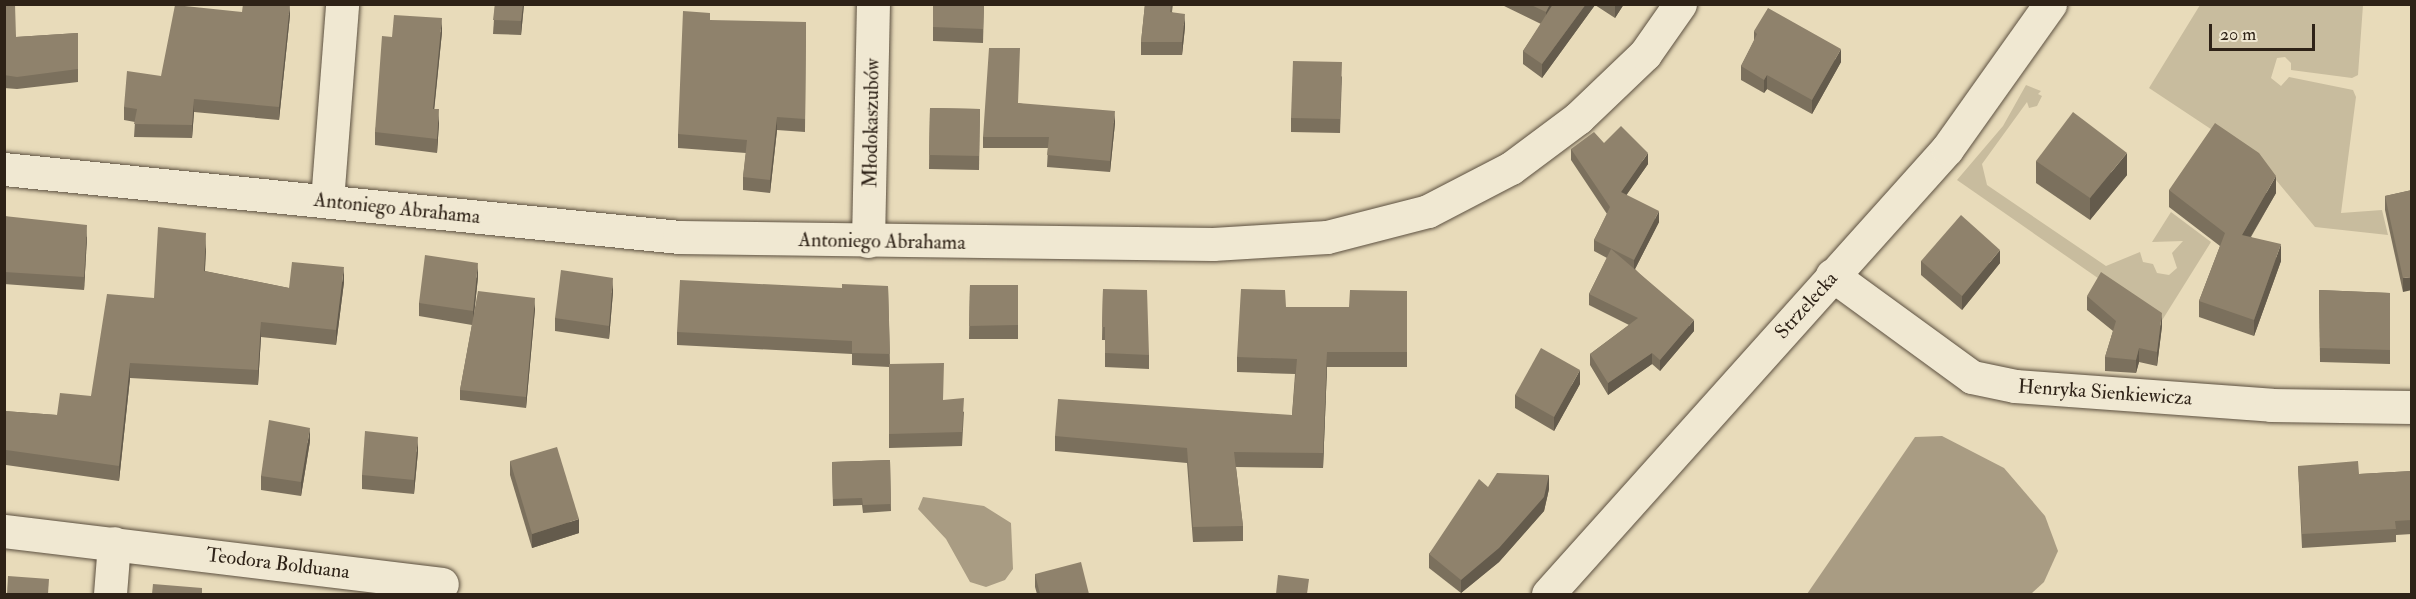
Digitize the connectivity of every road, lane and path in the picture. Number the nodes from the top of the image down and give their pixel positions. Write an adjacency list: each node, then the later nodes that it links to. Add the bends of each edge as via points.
1 (342, 4): 6 (street)
2 (873, 4): 7 (street, Młodokaszubów)
3 (1680, 4): 7 (street, Antoniego Abrahama, via 1645,54 1578,118 1511,168 1428,211 1327,237 1214,244)
4 (2050, 4): 8 (street, Strzelecka, via 1947,149)
5 (4, 169): 6 (street, Antoniego Abrahama)
6 (327, 201): 7 (street, Antoniego Abrahama, via 679,237)
7 (868, 241)
8 (1832, 275): 9 (street, Henryka Sienkiewicza, via 1972,377 2015,386 2271,405); 14 (street, Strzelecka)
9 (2412, 406)
10 (4, 531): 11 (street, Teodora Bolduana)
11 (114, 543): 12 (street, Teodora Bolduana); 13 (street)
12 (442, 584)
13 (110, 594)
14 (1548, 594)

